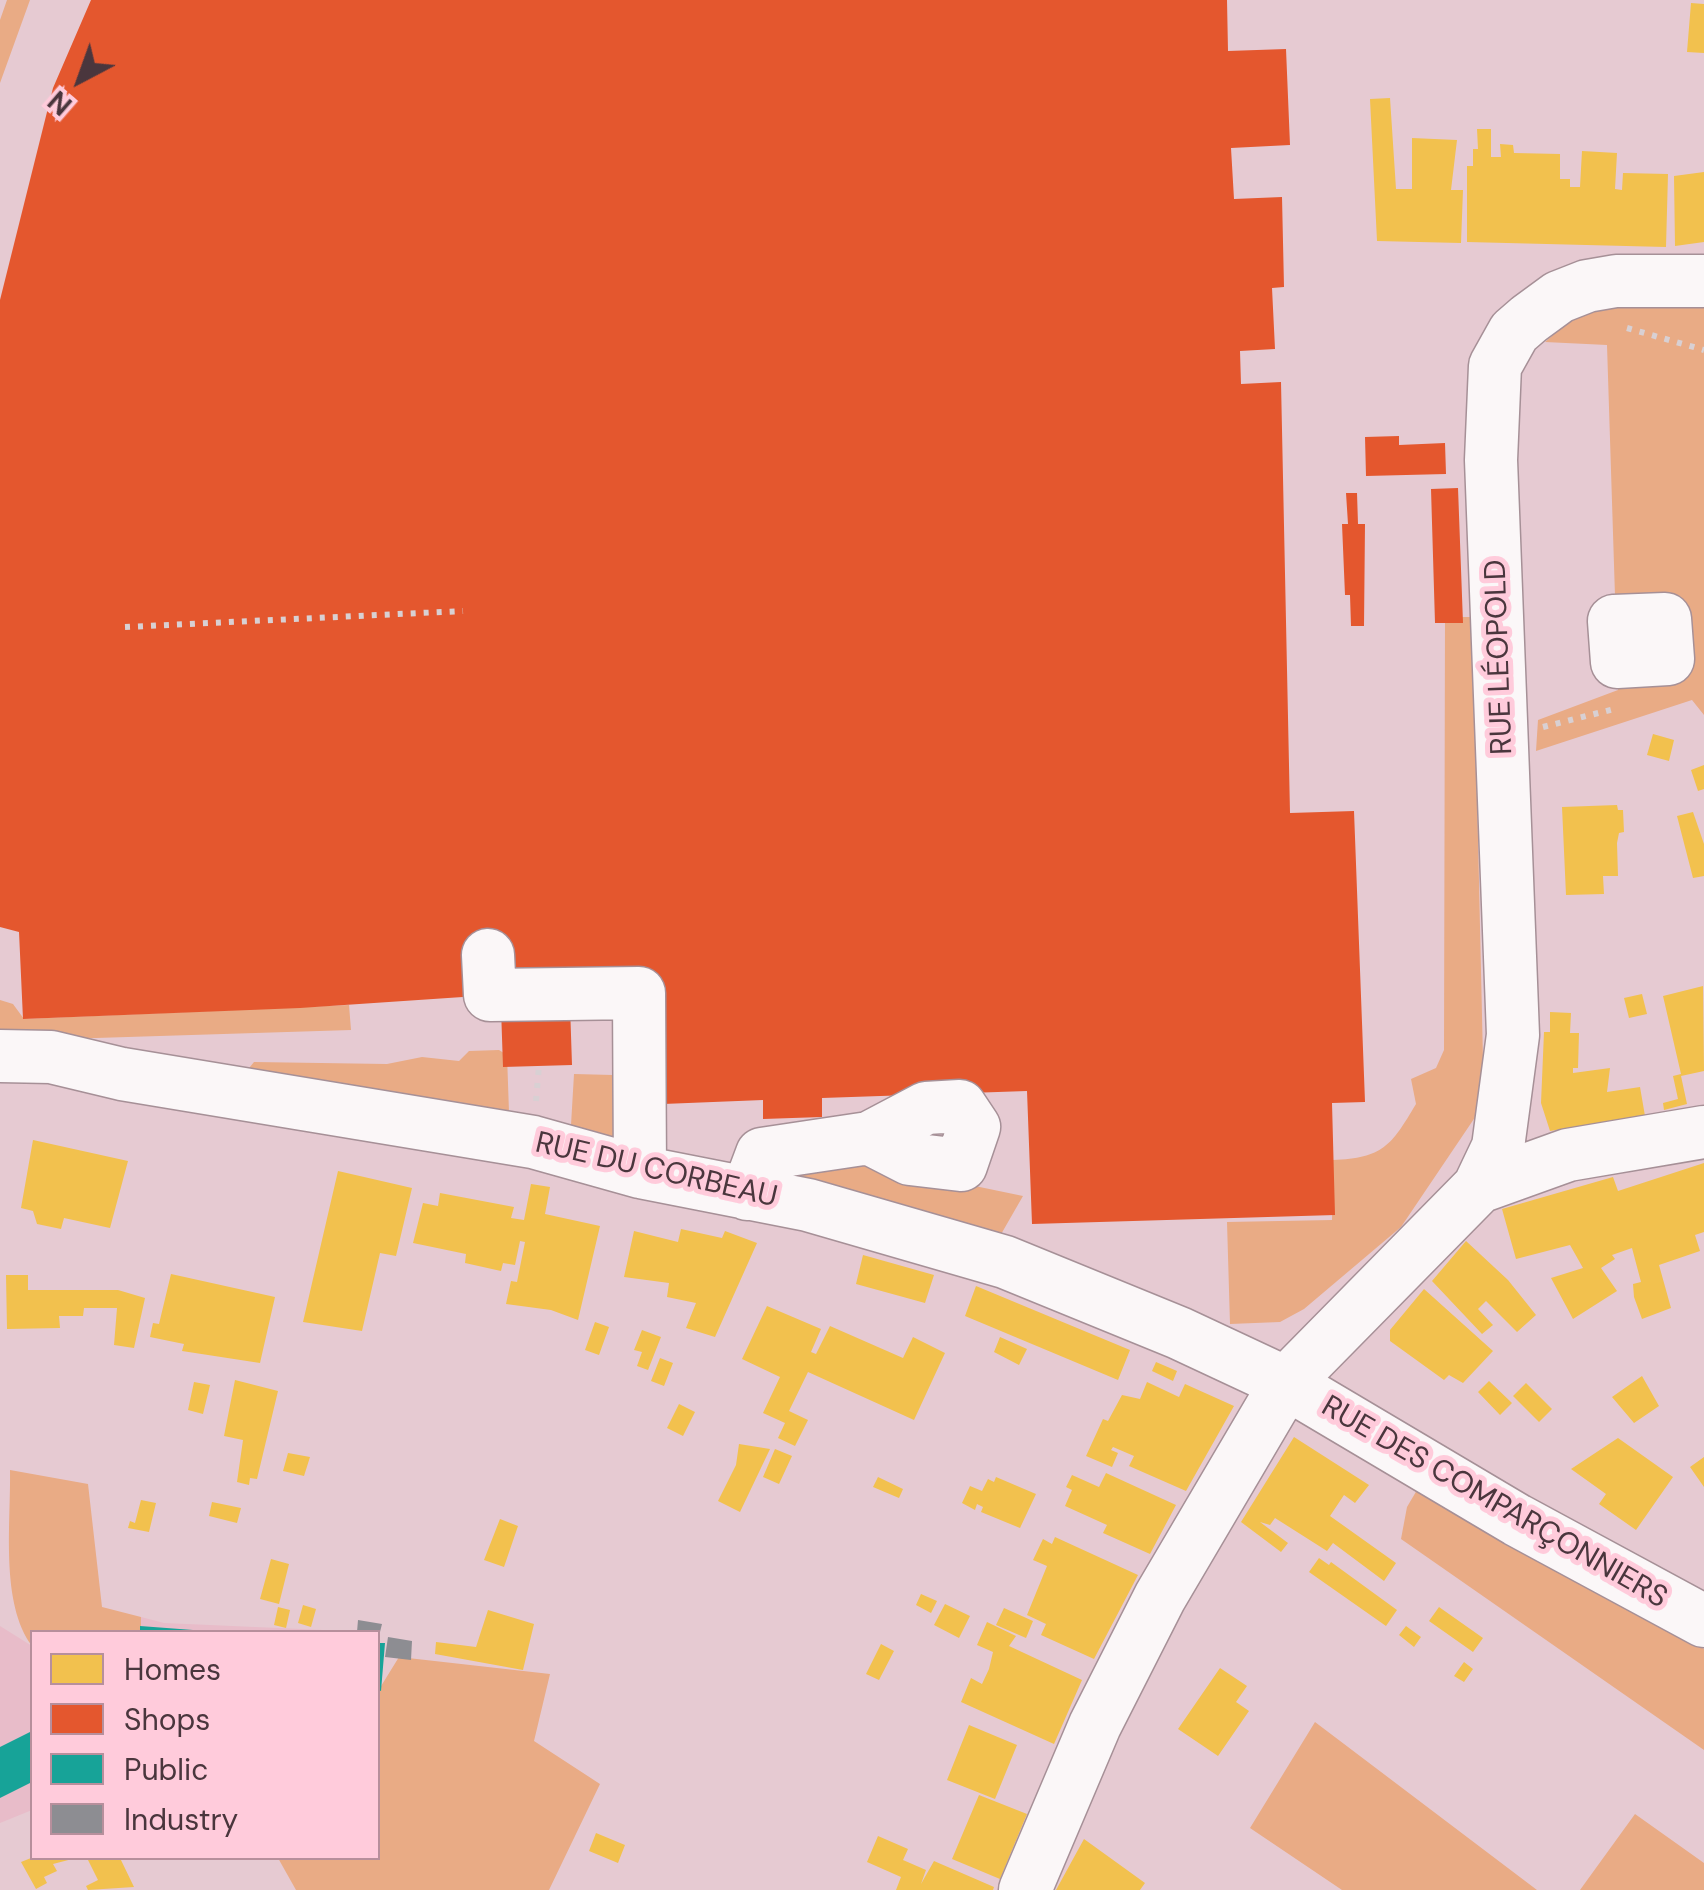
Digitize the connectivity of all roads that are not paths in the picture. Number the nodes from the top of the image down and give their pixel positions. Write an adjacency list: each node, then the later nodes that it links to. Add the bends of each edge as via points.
1 (1704, 281): 7 (street, RUE LÉOPOLD, via 1616,281 1558,297 1514,332 1495,366 1491,460 1514,1035 1498,1146)
2 (488, 955): 6 (street, via 490,995 638,993)
3 (0, 1056): 6 (street, RUE DU CORBEAU, via 51,1057 532,1142)
4 (1704, 1132): 7 (street, via 1568,1155)
5 (868, 1138): 8 (street, via 762,1154)
6 (640, 1172): 8 (street, RUE DU CORBEAU)
7 (1479, 1187): 9 (street)
8 (747, 1194): 9 (street, RUE DU CORBEAU, via 1005,1262)
9 (1286, 1383): 10 (street, RUE DES COMPARÇONNIERS); 11 (street, via 1160,1597 1095,1725)
10 (1704, 1621)
11 (1024, 1890)

